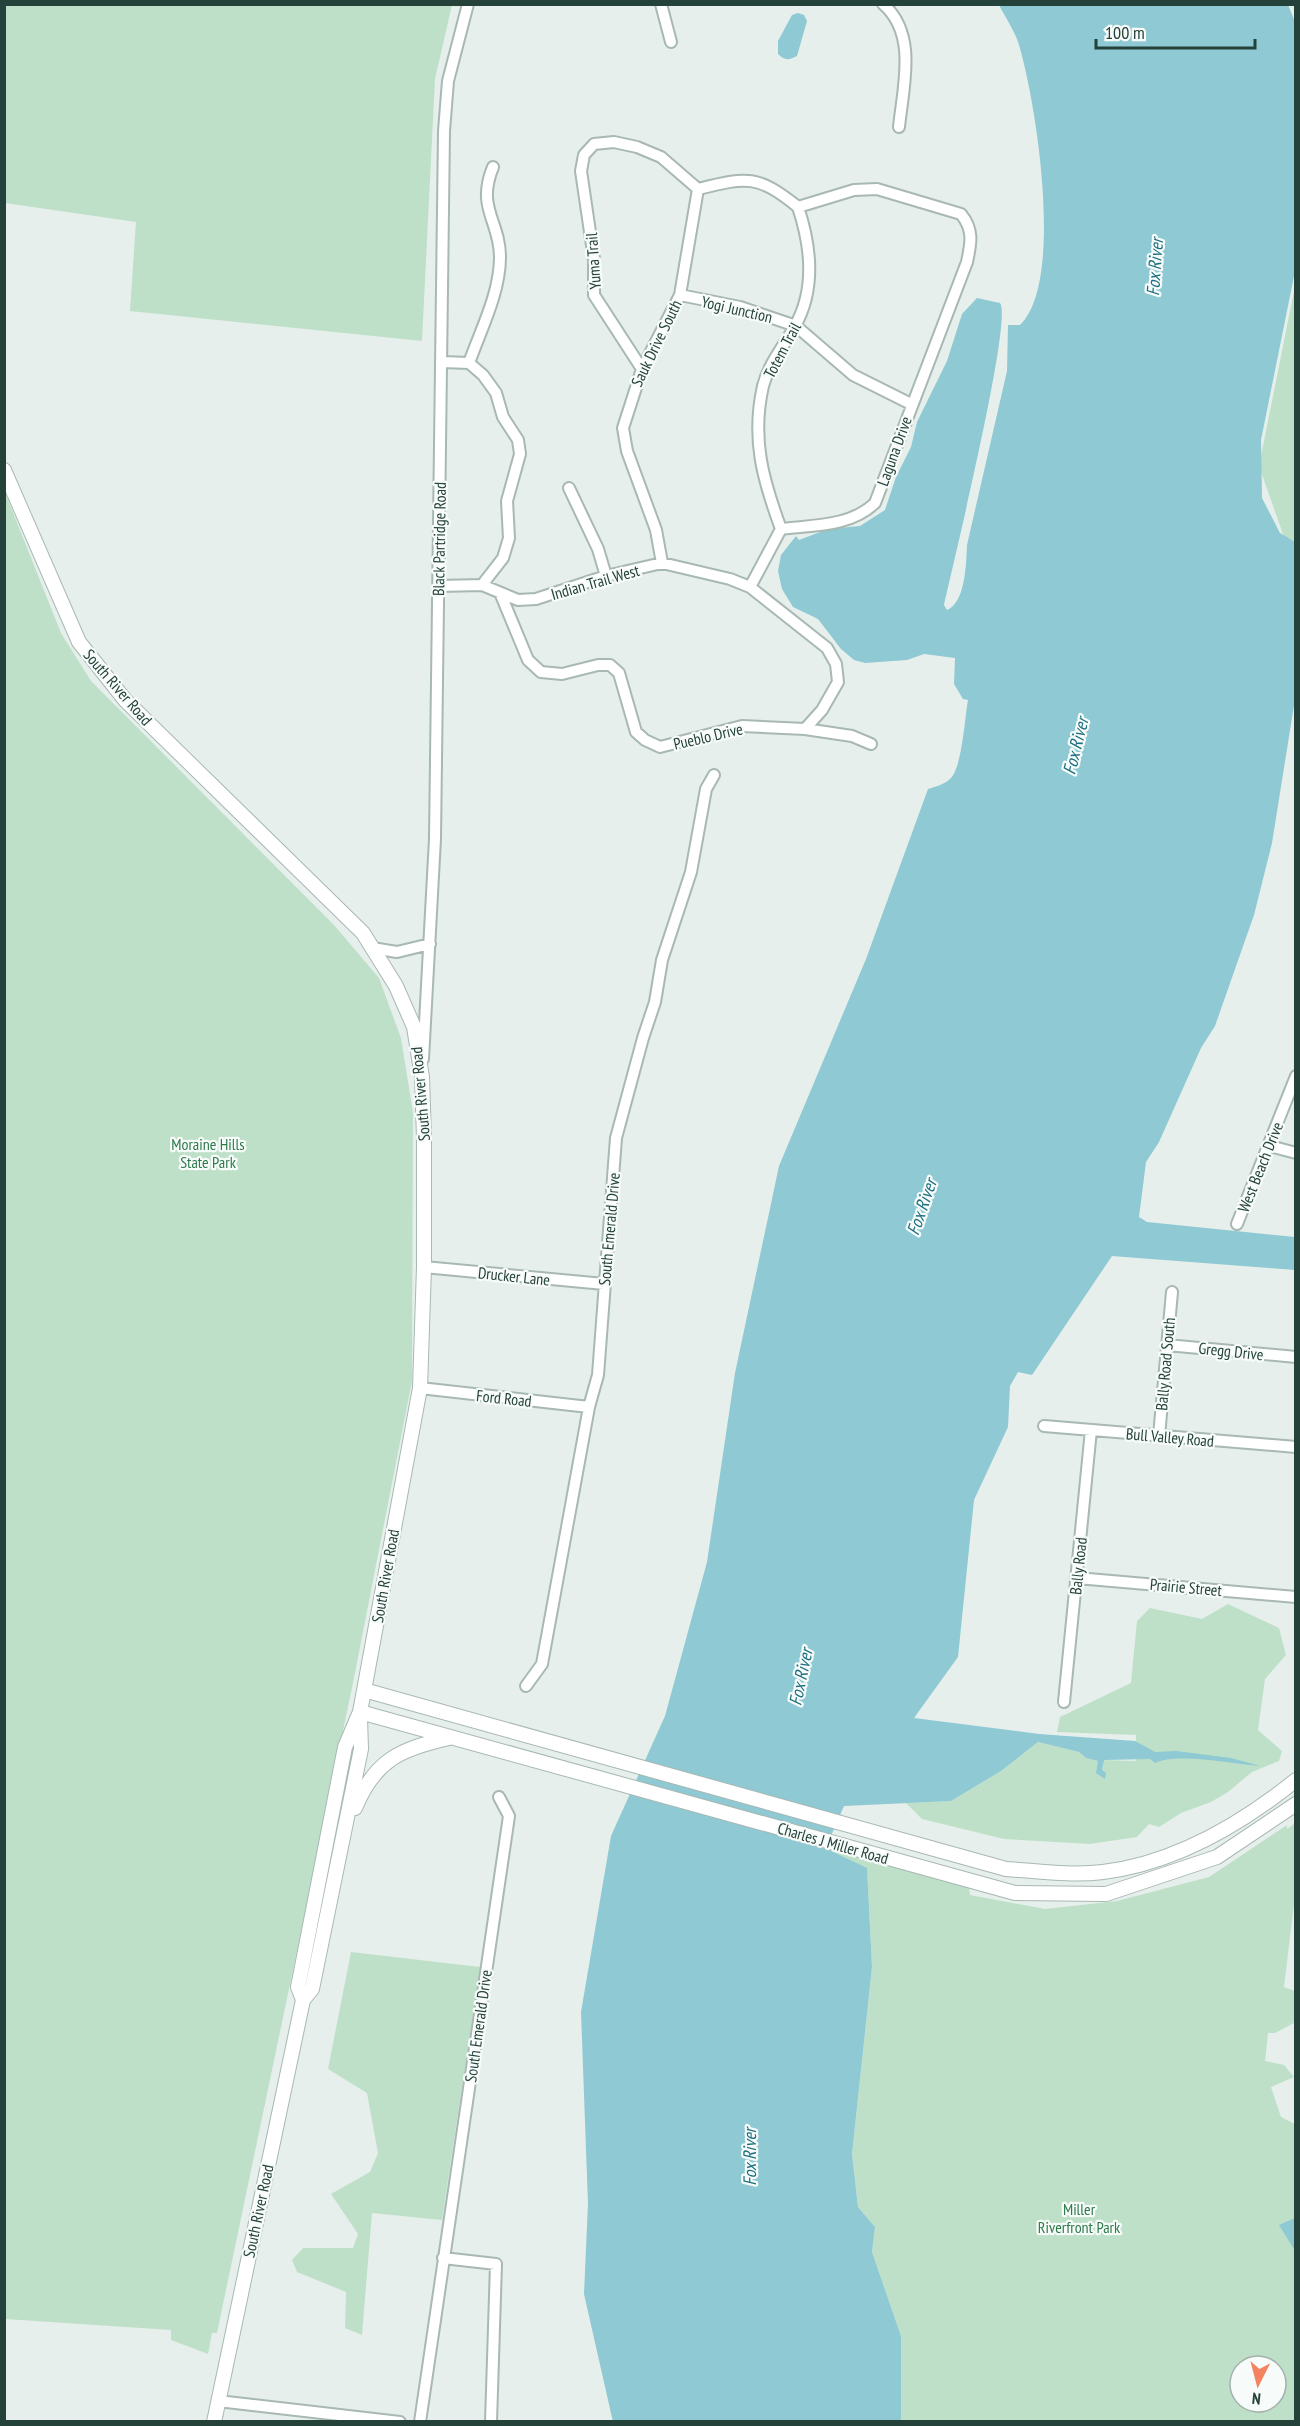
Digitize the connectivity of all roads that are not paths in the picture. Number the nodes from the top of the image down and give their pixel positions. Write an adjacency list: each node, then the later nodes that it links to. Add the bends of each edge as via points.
1 (468, 4): 11 (street, Black Partridge Road, via 448,81 444,131)
2 (661, 4): 4 (street)
3 (883, 4): 5 (street, via 895,15 905,40)
4 (671, 42)
5 (899, 127)
6 (494, 167): 12 (street, via 486,195 500,255 498,281)
7 (698, 189): 8 (street, via 742,178 772,189); 9 (street, Sauk Drive South); 13 (street, Yuma Trail, via 653,154 614,142 594,144 584,155 581,171 594,259 594,295)
8 (798, 207): 10 (street, Totem Trail, via 809,249 809,289); 14 (street, Laguna Drive, via 854,190 877,189 961,214 970,224 972,243 967,262)
9 (680, 295): 10 (street, Yogi Junction, via 740,307); 13 (street, Sauk Drive South)
10 (796, 326): 14 (street, Yogi Junction, via 853,375); 17 (street, Totem Trail, via 771,365 763,386 759,420 763,479)
11 (443, 362): 12 (street); 21 (street, Black Partridge Road)
12 (470, 363): 20 (street, via 496,393 503,417 518,440 520,454 507,501 509,538 503,558)
13 (642, 369): 18 (street, Sauk Drive South, via 623,428 627,451 656,530)
14 (911, 404): 17 (street, Laguna Drive, via 875,503 851,519)
15 (4, 470): 28 (street, South River Road, via 79,642 125,700 363,933)
16 (569, 488): 19 (street, via 598,549)
17 (780, 529): 22 (street)
18 (662, 563): 19 (street, Indian Trail West); 22 (street, Indian Trail West)
19 (606, 576): 23 (street, Indian Trail West, via 536,599 518,600)
20 (482, 585): 21 (street, Indian Trail West); 23 (street, Indian Trail West)
21 (439, 586): 27 (street, Black Partridge Road)
22 (750, 587): 24 (street, via 827,648 836,664 838,682)
23 (501, 595): 24 (street, Pueblo Drive, via 528,660 541,672 562,674 598,664 610,665 619,673 636,732 660,747 742,726)
24 (806, 729): 25 (street, Pueblo Drive, via 852,736)
25 (871, 744)
26 (714, 775): 35 (street, South Emerald Drive, via 706,789 691,872 662,960 656,1002 616,1138)
27 (430, 944): 28 (street, via 396,952); 30 (street, Black Partridge Road)
28 (372, 948): 30 (street, South River Road, via 396,986 414,1027)
29 (1296, 1076): 31 (street, West Beach Drive)
30 (422, 1077): 34 (street, South River Road)
31 (1270, 1146): 32 (street); 33 (street, West Beach Drive)
32 (1296, 1153)
33 (1237, 1224)
34 (424, 1267): 35 (street, Drucker Lane); 39 (street, South River Road)
35 (604, 1284): 40 (street, South Emerald Drive, via 598,1375)
36 (1172, 1292): 37 (street, Bally Road South)
37 (1167, 1345): 38 (street, Gregg Drive); 43 (street, Bally Road South)
38 (1296, 1357)
39 (420, 1388): 40 (street, Ford Road); 48 (street, South River Road)
40 (590, 1407): 47 (street, South Emerald Drive, via 542,1664)
41 (1044, 1426): 42 (street, Bull Valley Road)
42 (1091, 1430): 43 (street, Bull Valley Road); 45 (street, Bally Road)
43 (1159, 1436): 44 (street, Bull Valley Road)
44 (1296, 1447)
45 (1077, 1578): 46 (street, Prairie Street); 49 (street, Bally Road)
46 (1296, 1597)
47 (526, 1686)
48 (364, 1690): 50 (street, South River Road); 52 (street, Charles J Miller Road, via 1006,1869 1068,1874 1103,1872 1155,1860 1220,1834)
49 (1064, 1702)
50 (360, 1713): 51 (street, Charles J Miller Road); 55 (street, South River Road, via 361,1749); 56 (street, South River Road, via 345,1748 298,1987)
51 (451, 1738): 54 (street, Charles J Miller Road, via 1015,1893 1106,1894 1217,1857); 55 (street, via 418,1745 383,1763 362,1792)
52 (1296, 1780)
53 (499, 1797): 57 (street, South Emerald Drive, via 509,1816)
54 (1296, 1804)
55 (343, 1835): 56 (street, South River Road, via 312,1989)
56 (303, 2000): 58 (street, South River Road)
57 (443, 2258): 61 (street, South Emerald Drive); 62 (street, via 496,2264)
58 (219, 2401): 59 (street, South River Road); 60 (street)
59 (214, 2421)
60 (400, 2421)
61 (420, 2421)
62 (491, 2421)

